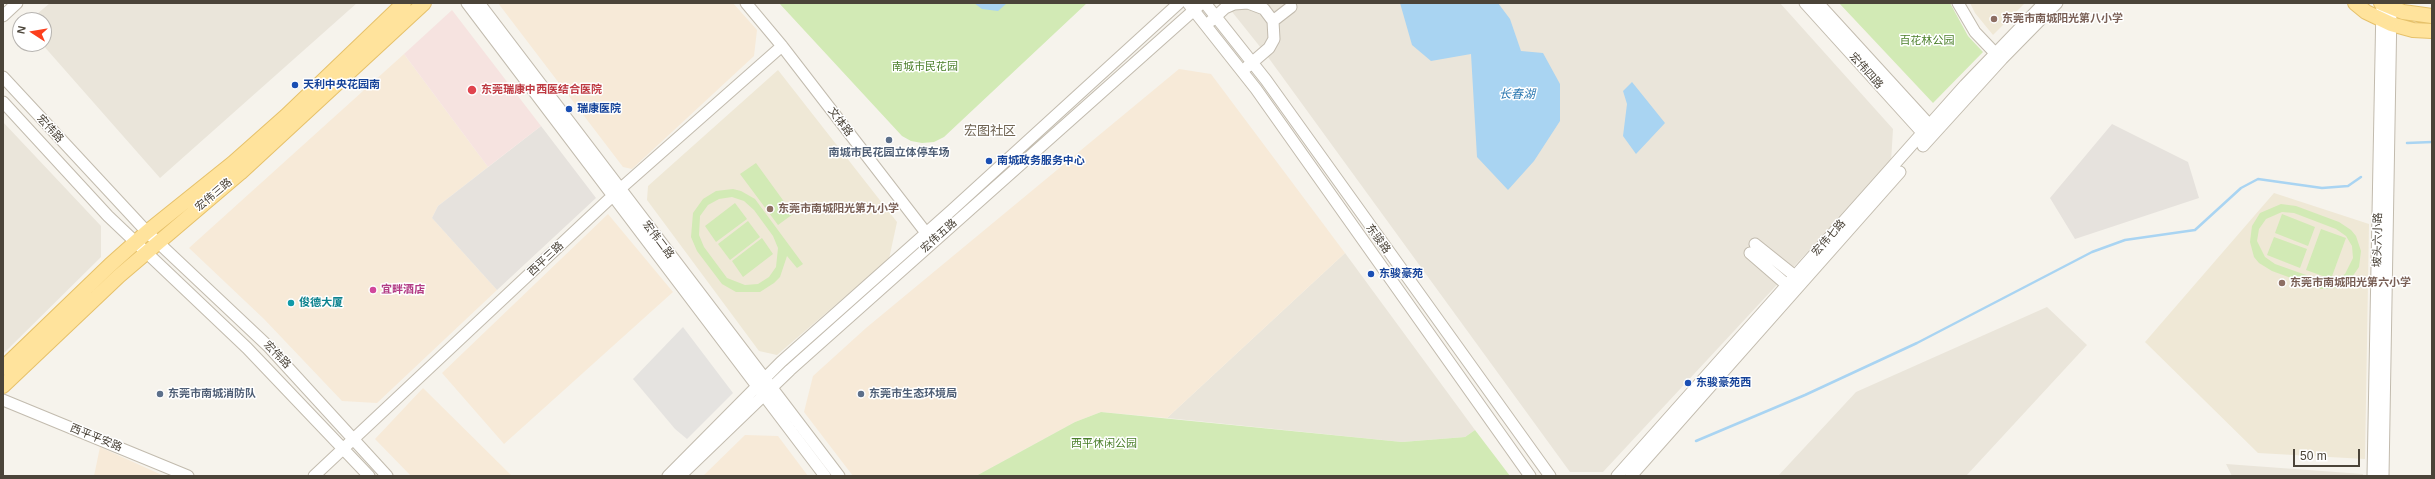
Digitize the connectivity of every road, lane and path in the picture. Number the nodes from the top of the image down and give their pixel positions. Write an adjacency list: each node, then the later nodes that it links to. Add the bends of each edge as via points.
1 (17, 3): 18 (street)
2 (404, 3): 33 (main road, 宏伟三路, via 245,153)
3 (424, 3): 35 (main road, 宏伟三路, via 245,168)
4 (467, 3): 32 (street, 宏伟二路)
5 (479, 3): 32 (street, 宏伟二路)
6 (746, 3): 25 (street, 文体路)
7 (1179, 3): 34 (street, 宏伟五路)
8 (1805, 3): 31 (street, 宏伟四路)
9 (1818, 3): 31 (street, 宏伟四路)
10 (1958, 3): 26 (street, via 1975,32)
11 (2044, 3): 26 (street, 宏伟七路)
12 (2057, 3): 31 (street, 宏伟七路)
13 (2355, 3): 22 (main road)
14 (1197, 5): 19 (street, 东骏路); 23 (street, 东骏路); 34 (street, 宏伟五路)
15 (2385, 5): 20 (main road, via 2415,15); 22 (street, 坡头六小路)
16 (1267, 6): 19 (street, via 1234,4); 21 (street)
17 (1291, 7): 21 (street)
18 (3, 16)
19 (1215, 16): 23 (street); 27 (street, 东骏路)
20 (2432, 16)
21 (1273, 21): 27 (street, via 1274,39 1269,48)
22 (2386, 22): 24 (main road, via 2413,30); 62 (street, 坡头六小路); 63 (street, 坡头六小路)
23 (1206, 26): 28 (street, 东骏路)
24 (2432, 31)
25 (782, 46): 32 (street, 西平三路); 34 (street, 文体路)
26 (1995, 53): 31 (street, 宏伟七路)
27 (1252, 63): 28 (street); 48 (street, 东骏路)
28 (1242, 71): 47 (street, 东骏路)
29 (3, 77): 33 (street, 宏伟路)
30 (3, 102): 36 (street, 宏伟路)
31 (1929, 133): 38 (street, 宏伟七路); 61 (street, 宏伟七路)
32 (617, 192): 41 (street, 宏伟二路); 43 (street, 宏伟二路); 45 (street, 西平三路)
33 (147, 232): 35 (street, 宏伟路); 36 (main road, 宏伟三路)
34 (930, 237): 41 (street, 宏伟五路); 43 (street, 宏伟五路)
35 (157, 242): 37 (main road, 宏伟三路); 45 (street, 宏伟路, via 269,347)
36 (134, 243): 37 (street, 宏伟路); 40 (main road, 宏伟三路)
37 (145, 253): 42 (main road, 宏伟三路); 46 (street, 宏伟路, via 247,348)
38 (1795, 276): 39 (street, 宏伟七路); 39 (street, via 1752,248)
39 (1787, 285): 60 (street, 宏伟七路)
40 (3, 368)
41 (764, 378): 43 (street, 宏伟二路)
42 (3, 386)
43 (763, 389): 53 (street, 宏伟五路); 54 (street, 宏伟五路); 55 (street); 56 (street, 宏伟二路)
44 (3, 400): 49 (street, 西平平安路)
45 (354, 439): 46 (street, 西平三路); 52 (street, 宏伟路)
46 (343, 448): 50 (street, 西平三路); 51 (street, 宏伟路)
47 (1518, 460): 57 (street); 58 (street, 东骏路)
48 (1547, 472): 59 (street)
49 (188, 476)
50 (314, 476)
51 (369, 476)
52 (387, 476)
53 (668, 476)
54 (680, 476)
55 (825, 476)
56 (839, 476)
57 (1520, 476)
58 (1530, 476)
59 (1555, 476)
60 (1617, 476)
61 (1631, 476)
62 (2373, 476)
63 (2383, 476)

